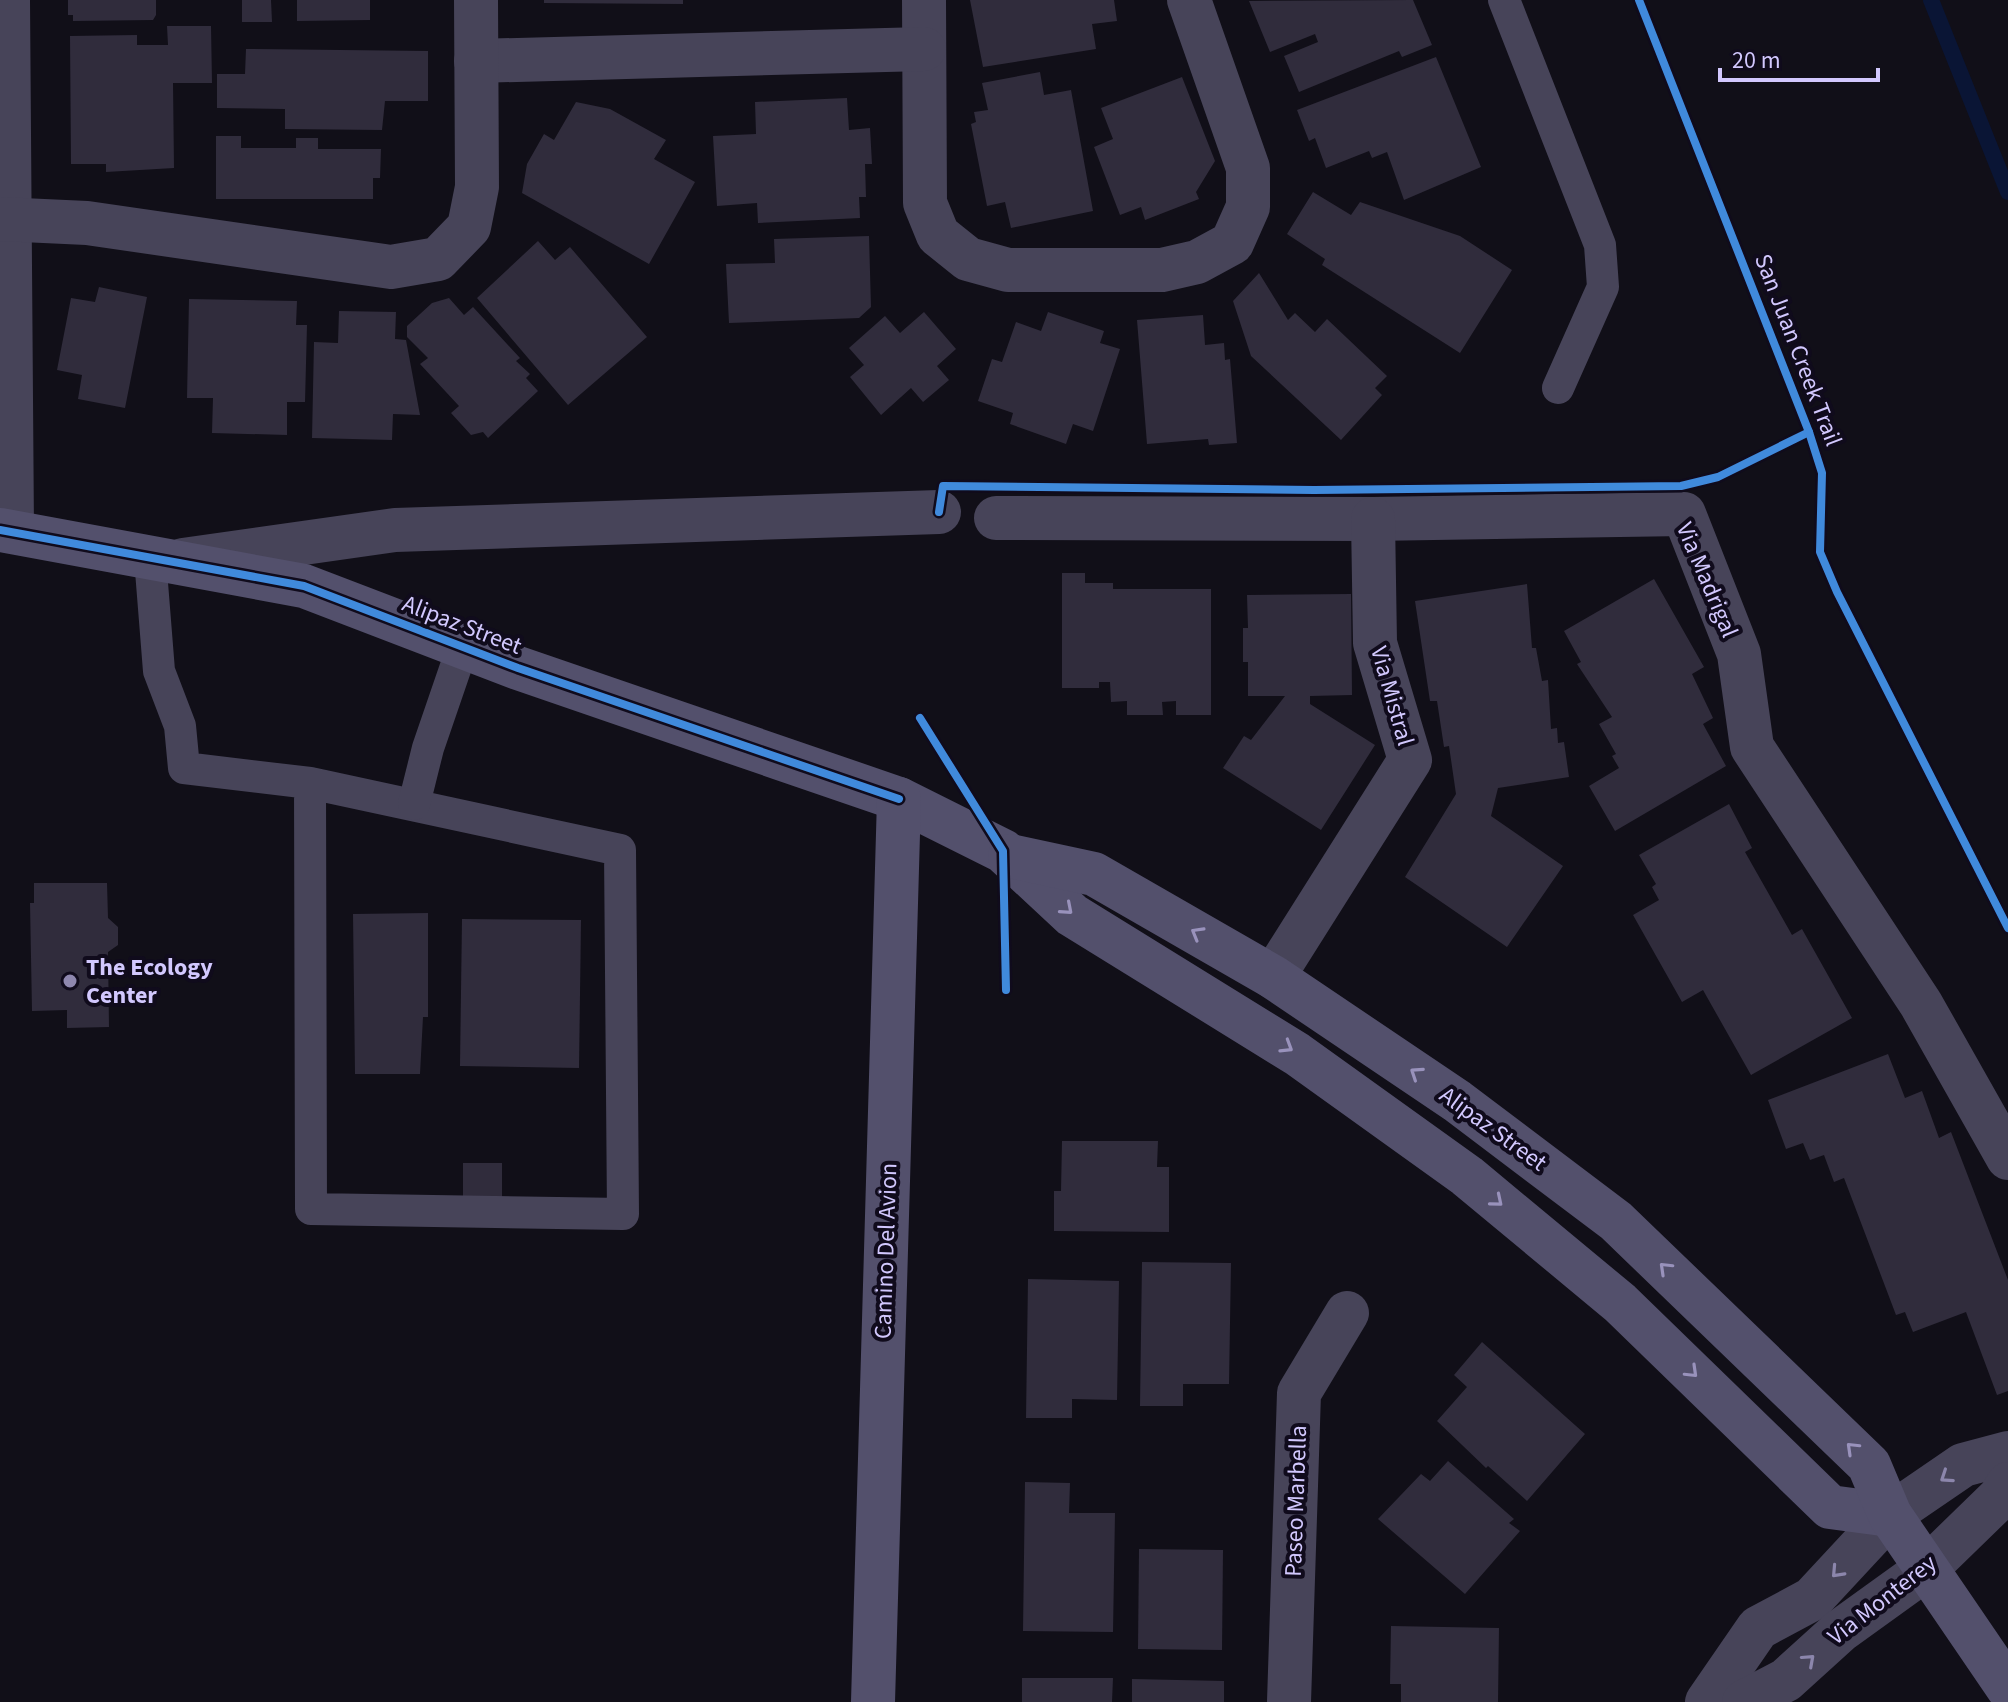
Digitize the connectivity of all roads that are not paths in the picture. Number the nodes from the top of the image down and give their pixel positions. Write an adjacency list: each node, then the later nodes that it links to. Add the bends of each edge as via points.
1 (8, 0): 8 (street)
2 (476, 0): 7 (street)
3 (924, 0): 6 (street)
4 (1189, 0): 6 (street, via 1248,168 1248,207 1232,243 1197,262 1162,270 1008,270 968,259 938,235 925,203)
5 (1504, 0): 9 (lane, via 1600,245 1603,287)
6 (924, 49): 7 (street)
7 (476, 61): 8 (street, via 477,187 469,227 438,259 391,267 87,223)
8 (4, 219): 13 (street)
9 (1558, 388)
10 (939, 512): 14 (street, via 395,530)
11 (996, 518): 12 (street, Via Madrigal)
12 (1373, 519): 20 (street, Via Mistral, via 1375,643 1410,760); 21 (street, Via Madrigal, via 1684,514 1739,654 1752,747 1921,1004)
13 (6, 531): 14 (street, Alipaz Street)
14 (159, 560): 15 (street, Alipaz Street, via 304,586); 16 (lane, via 159,671 180,726 184,768)
15 (463, 646): 17 (street, Alipaz Street); 18 (lane)
16 (310, 783): 18 (lane); 18 (lane, via 311,1209 623,1214 620,850)
17 (899, 799): 19 (street, Alipaz Street); 28 (street, Camino Del Avion)
18 (414, 804)
19 (1010, 856): 20 (street, Alipaz Street, one-way to 19, via 1094,874); 25 (street, Alipaz Street, one-way to 25, via 1072,915 1297,1054 1467,1176 1620,1303 1830,1507)
20 (1273, 977): 25 (street, Alipaz Street, one-way to 20, via 1869,1465 1616,1221 1457,1101)
21 (2008, 1158)
22 (1347, 1313): 29 (street, Paseo Marbella, via 1299,1393)
23 (2008, 1453): 25 (street, Via Monterey, one-way to 25, via 1963,1465)
24 (2008, 1484): 26 (street, Via Monterey)
25 (1890, 1515): 26 (street, Alipaz Street); 30 (street, Via Monterey, one-way to 30, via 1812,1599 1758,1628)
26 (1926, 1569): 27 (street, Alipaz Street); 31 (street, Via Monterey, one-way to 26, via 1786,1680 1840,1631)
27 (2008, 1688)
28 (873, 1702)
29 (1289, 1702)
30 (1707, 1702)
31 (1744, 1702)

